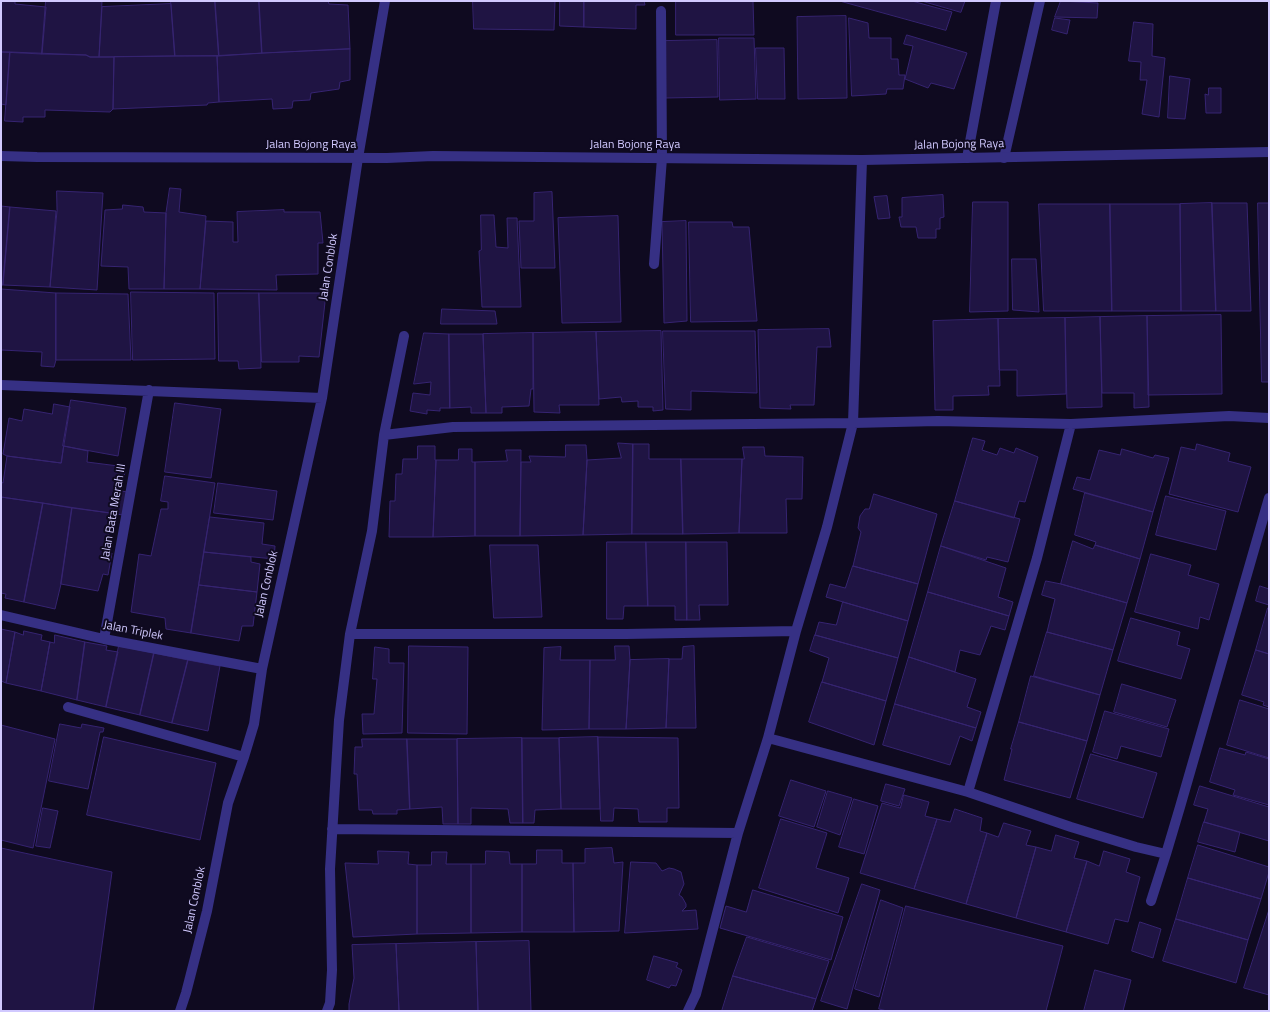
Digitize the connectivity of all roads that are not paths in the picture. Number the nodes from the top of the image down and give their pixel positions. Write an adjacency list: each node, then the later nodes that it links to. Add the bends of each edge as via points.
1 (385, 1): 7 (street, Jalan Conblok)
2 (996, 1): 9 (street)
3 (1040, 1): 10 (street)
4 (661, 11): 8 (street)
5 (1269, 152): 10 (street, Jalan Bojong Raya)
6 (1, 156): 7 (street, Jalan Bojong Raya)
7 (358, 158): 8 (street, Jalan Bojong Raya); 16 (street, Jalan Conblok)
8 (662, 158): 11 (street, Jalan Bojong Raya); 12 (street)
9 (967, 158): 10 (street, Jalan Bojong Raya); 11 (street, Jalan Bojong Raya)
10 (1004, 158)
11 (862, 160): 18 (street)
12 (654, 264)
13 (404, 336): 20 (street)
14 (1, 385): 15 (street)
15 (149, 390): 16 (street); 25 (street, Jalan Bata Merah III)
16 (322, 398): 26 (street, Jalan Conblok)
17 (1269, 418): 19 (street, via 1229,416)
18 (853, 423): 19 (street, via 938,421); 20 (street, via 453,428); 23 (street, via 827,527)
19 (1071, 424): 30 (street, via 1037,558)
20 (384, 435): 24 (street, via 372,531)
21 (1269, 498): 33 (street)
22 (1, 615): 25 (street, Jalan Triplek)
23 (796, 631): 24 (street); 28 (street)
24 (350, 634): 31 (street, via 339,720)
25 (104, 639): 26 (street, Jalan Triplek)
26 (262, 669): 29 (street, Jalan Conblok, via 254,724)
27 (68, 707): 29 (street)
28 (768, 738): 30 (street); 32 (street)
29 (244, 757): 35 (street, Jalan Conblok, via 228,803 207,911)
30 (968, 792): 33 (street, via 1071,828)
31 (332, 829): 32 (street); 36 (street, via 330,895 333,943 330,1003)
32 (738, 833): 37 (street, via 696,994)
33 (1166, 854): 34 (street)
34 (1151, 901)
35 (180, 1011)
36 (327, 1011)
37 (688, 1011)

